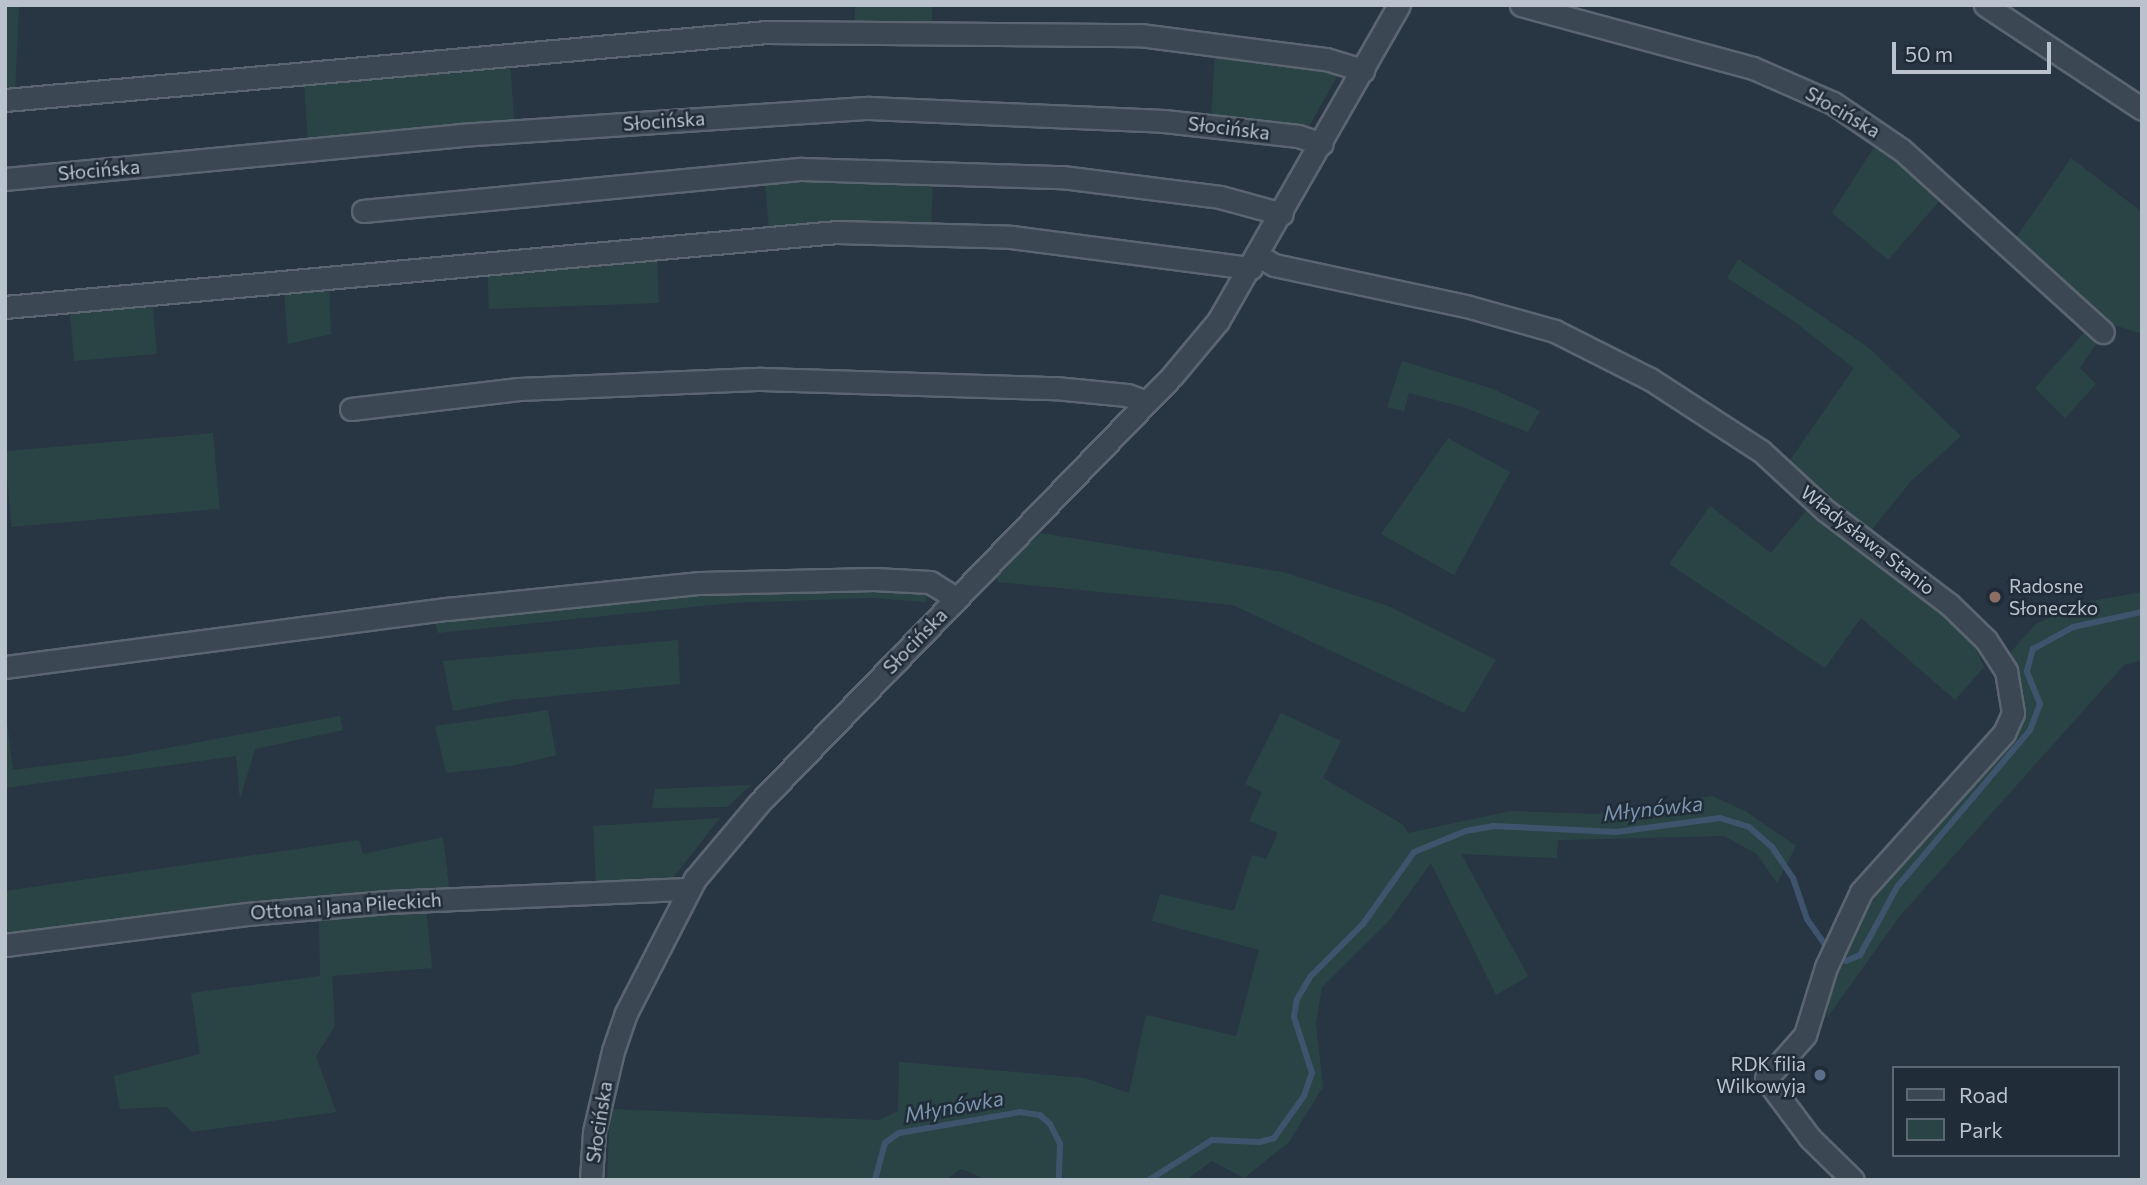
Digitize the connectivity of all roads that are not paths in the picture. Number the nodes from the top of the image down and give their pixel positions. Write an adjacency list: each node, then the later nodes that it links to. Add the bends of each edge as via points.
1 (1399, 5): 4 (street, Słocińska)
2 (1521, 5): 13 (street, Słocińska, via 1753,68 1833,103 1902,149)
3 (1985, 5): 6 (street)
4 (1363, 70): 5 (street, via 1326,59 1140,35 767,32); 7 (street, Słocińska)
5 (5, 100)
6 (2142, 109)
7 (1322, 144): 8 (street, Słocińska, via 1298,136 1164,121 869,108 460,135); 10 (street, Słocińska)
8 (5, 179)
9 (363, 212): 10 (street, via 802,169 1062,177 1220,197)
10 (1282, 214): 11 (street, Słocińska)
11 (1255, 262): 12 (street, Władysława Stanio, via 1011,237 837,232); 14 (street, Słocińska, via 1218,321); 21 (street, Władysława Stanio, via 1466,306 1555,331 1650,379 1761,452 1825,510 1949,604 1986,640 2013,691 2013,713 2004,733 1861,892 1826,967 1805,1035 1766,1079 1810,1138)
12 (5, 307)
13 (2103, 332)
14 (1147, 402): 15 (street, via 1127,395 1055,388 762,379 519,389); 16 (street, Słocińska)
15 (351, 409)
16 (956, 598): 17 (street, via 930,582 700,583 447,610); 18 (street, Słocińska, via 759,803)
17 (5, 667)
18 (689, 889): 19 (street, Ottona i Jana Pileckich, via 387,902 247,914); 20 (street, Słocińska, via 626,1013 612,1051 594,1132)
19 (5, 945)
20 (591, 1180)
21 (1853, 1180)

